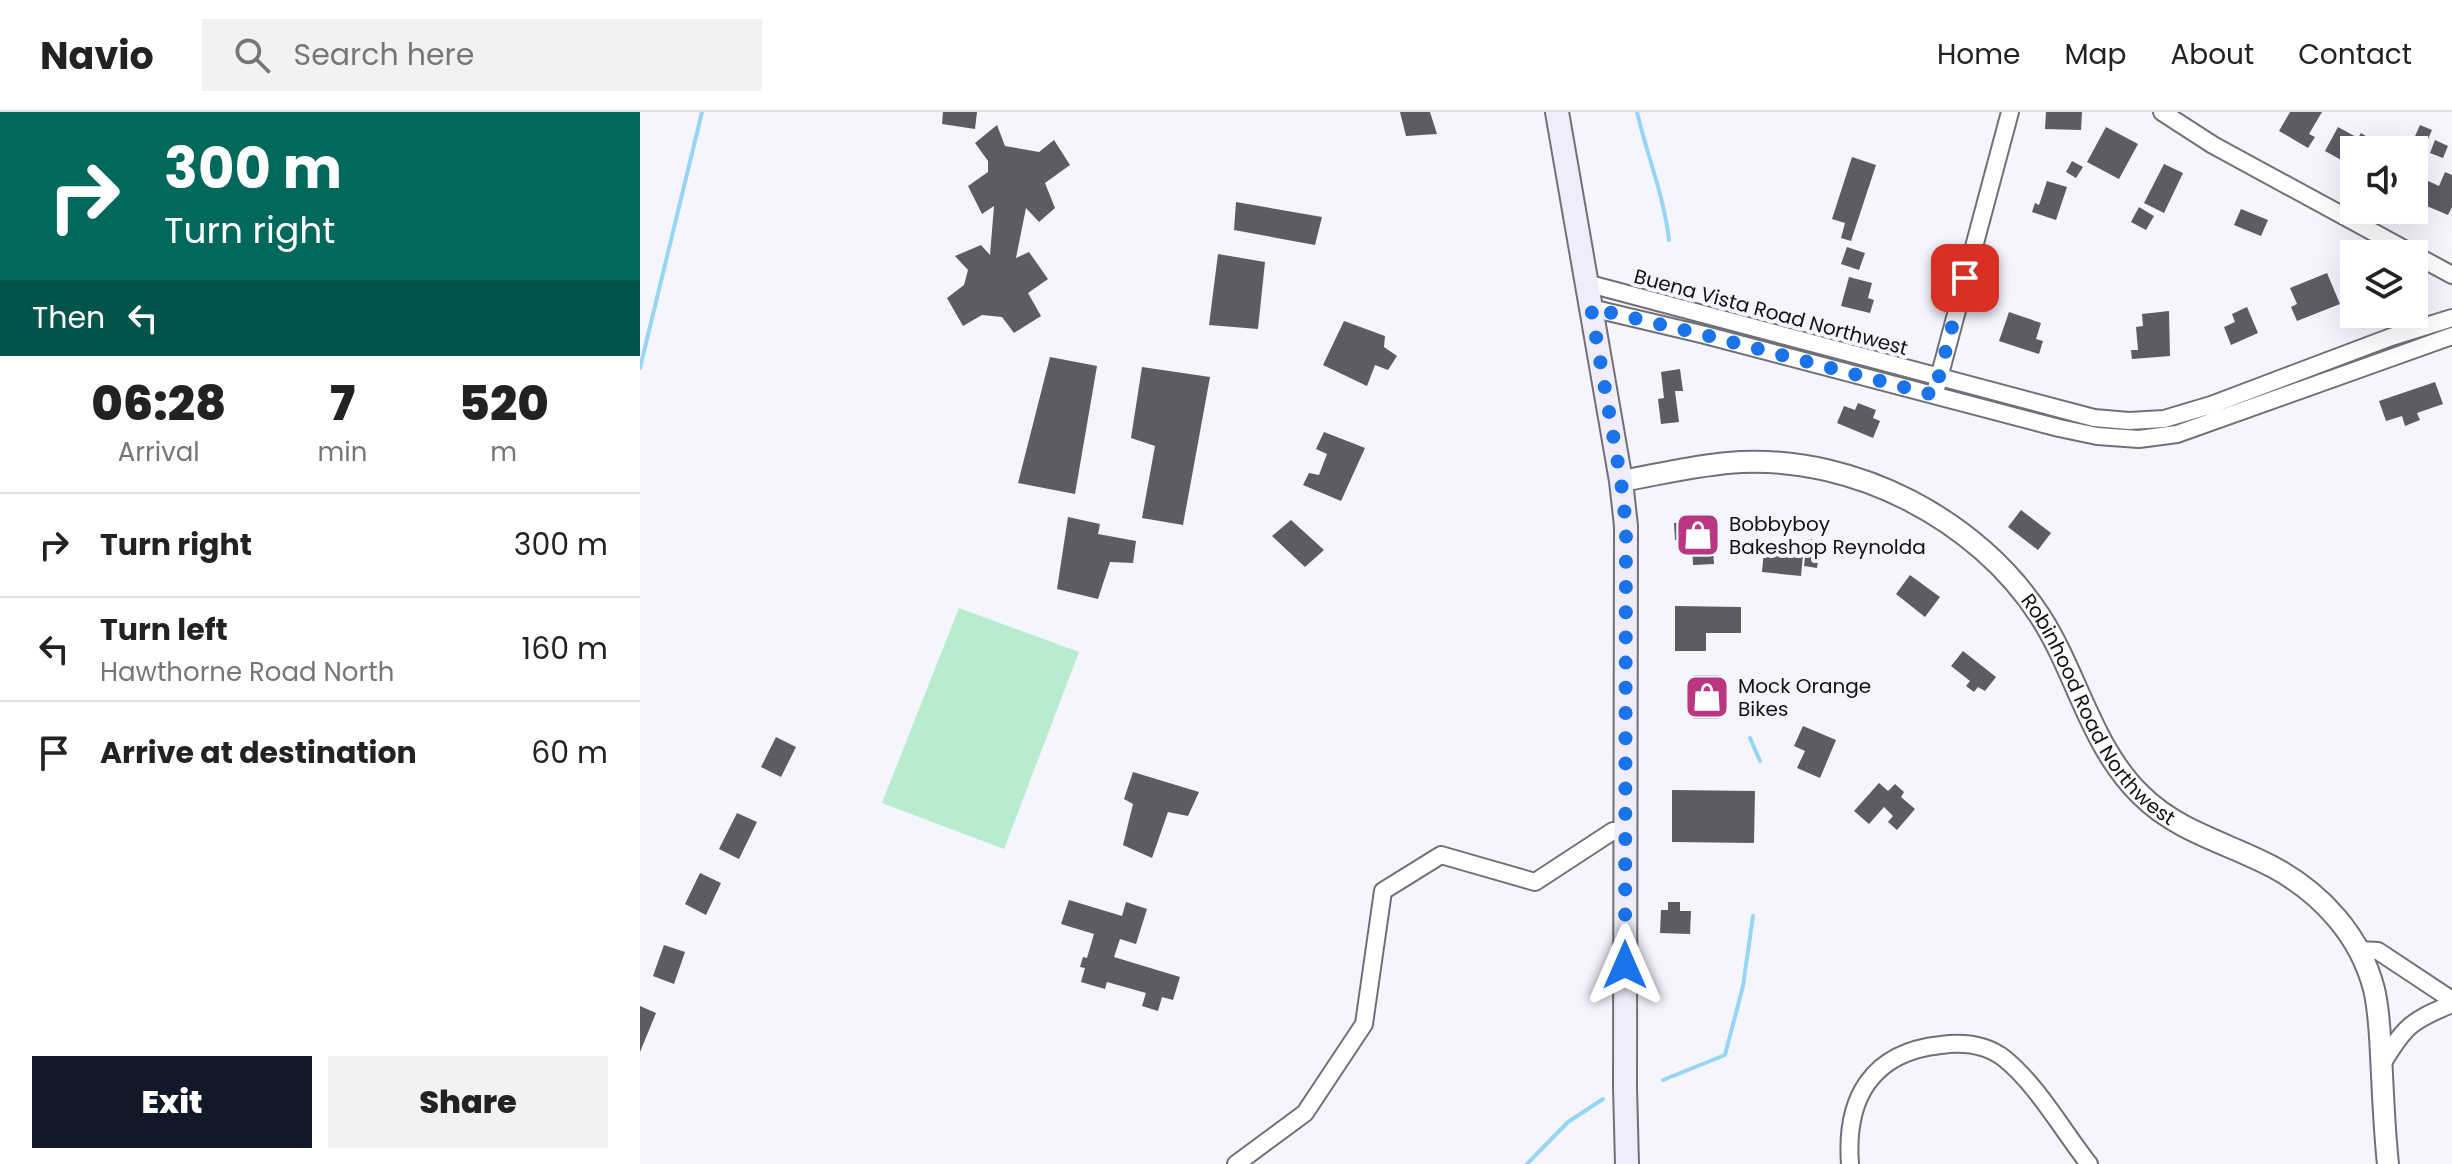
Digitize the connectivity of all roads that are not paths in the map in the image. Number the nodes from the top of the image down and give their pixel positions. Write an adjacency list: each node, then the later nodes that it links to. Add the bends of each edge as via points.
1 (1557, 112): 5 (main road)
2 (2010, 112): 9 (street)
3 (2162, 112): 4 (street)
4 (2452, 275)
5 (1586, 283): 6 (main road); 9 (street, Buena Vista Road Northwest)
6 (1591, 308): 10 (street, Buena Vista Road Northwest); 11 (main road)
7 (2452, 318): 9 (street, Buena Vista Road Northwest, via 2164,419 2094,418)
8 (2452, 336): 10 (street, Buena Vista Road Northwest, via 2177,434 2139,439 2097,436)
9 (1939, 378): 10 (street)
10 (1934, 395)
11 (1621, 481): 12 (main road, via 1627,575); 13 (street, Robinhood Road Northwest, via 1708,465 1774,462 1878,486 1943,520 1994,561 2039,615 2115,765 2141,795 2197,834 2304,885 2333,912)
12 (1626, 831): 16 (street, via 1613,831 1535,882 1441,855 1383,891 1364,1024 1305,1113); 17 (main road)
13 (2359, 950): 14 (street, via 2378,951); 15 (street, Robinhood Road Northwest, via 2374,989)
14 (2452, 1002): 15 (street, via 2400,1034)
15 (2381, 1066): 20 (street, Robinhood Road Northwest)
16 (1236, 1164)
17 (1627, 1164)
18 (1850, 1164): 19 (street, via 1851,1115 1879,1069 1907,1051 1960,1043 1992,1051 2013,1067)
19 (2089, 1164)
20 (2388, 1164)

